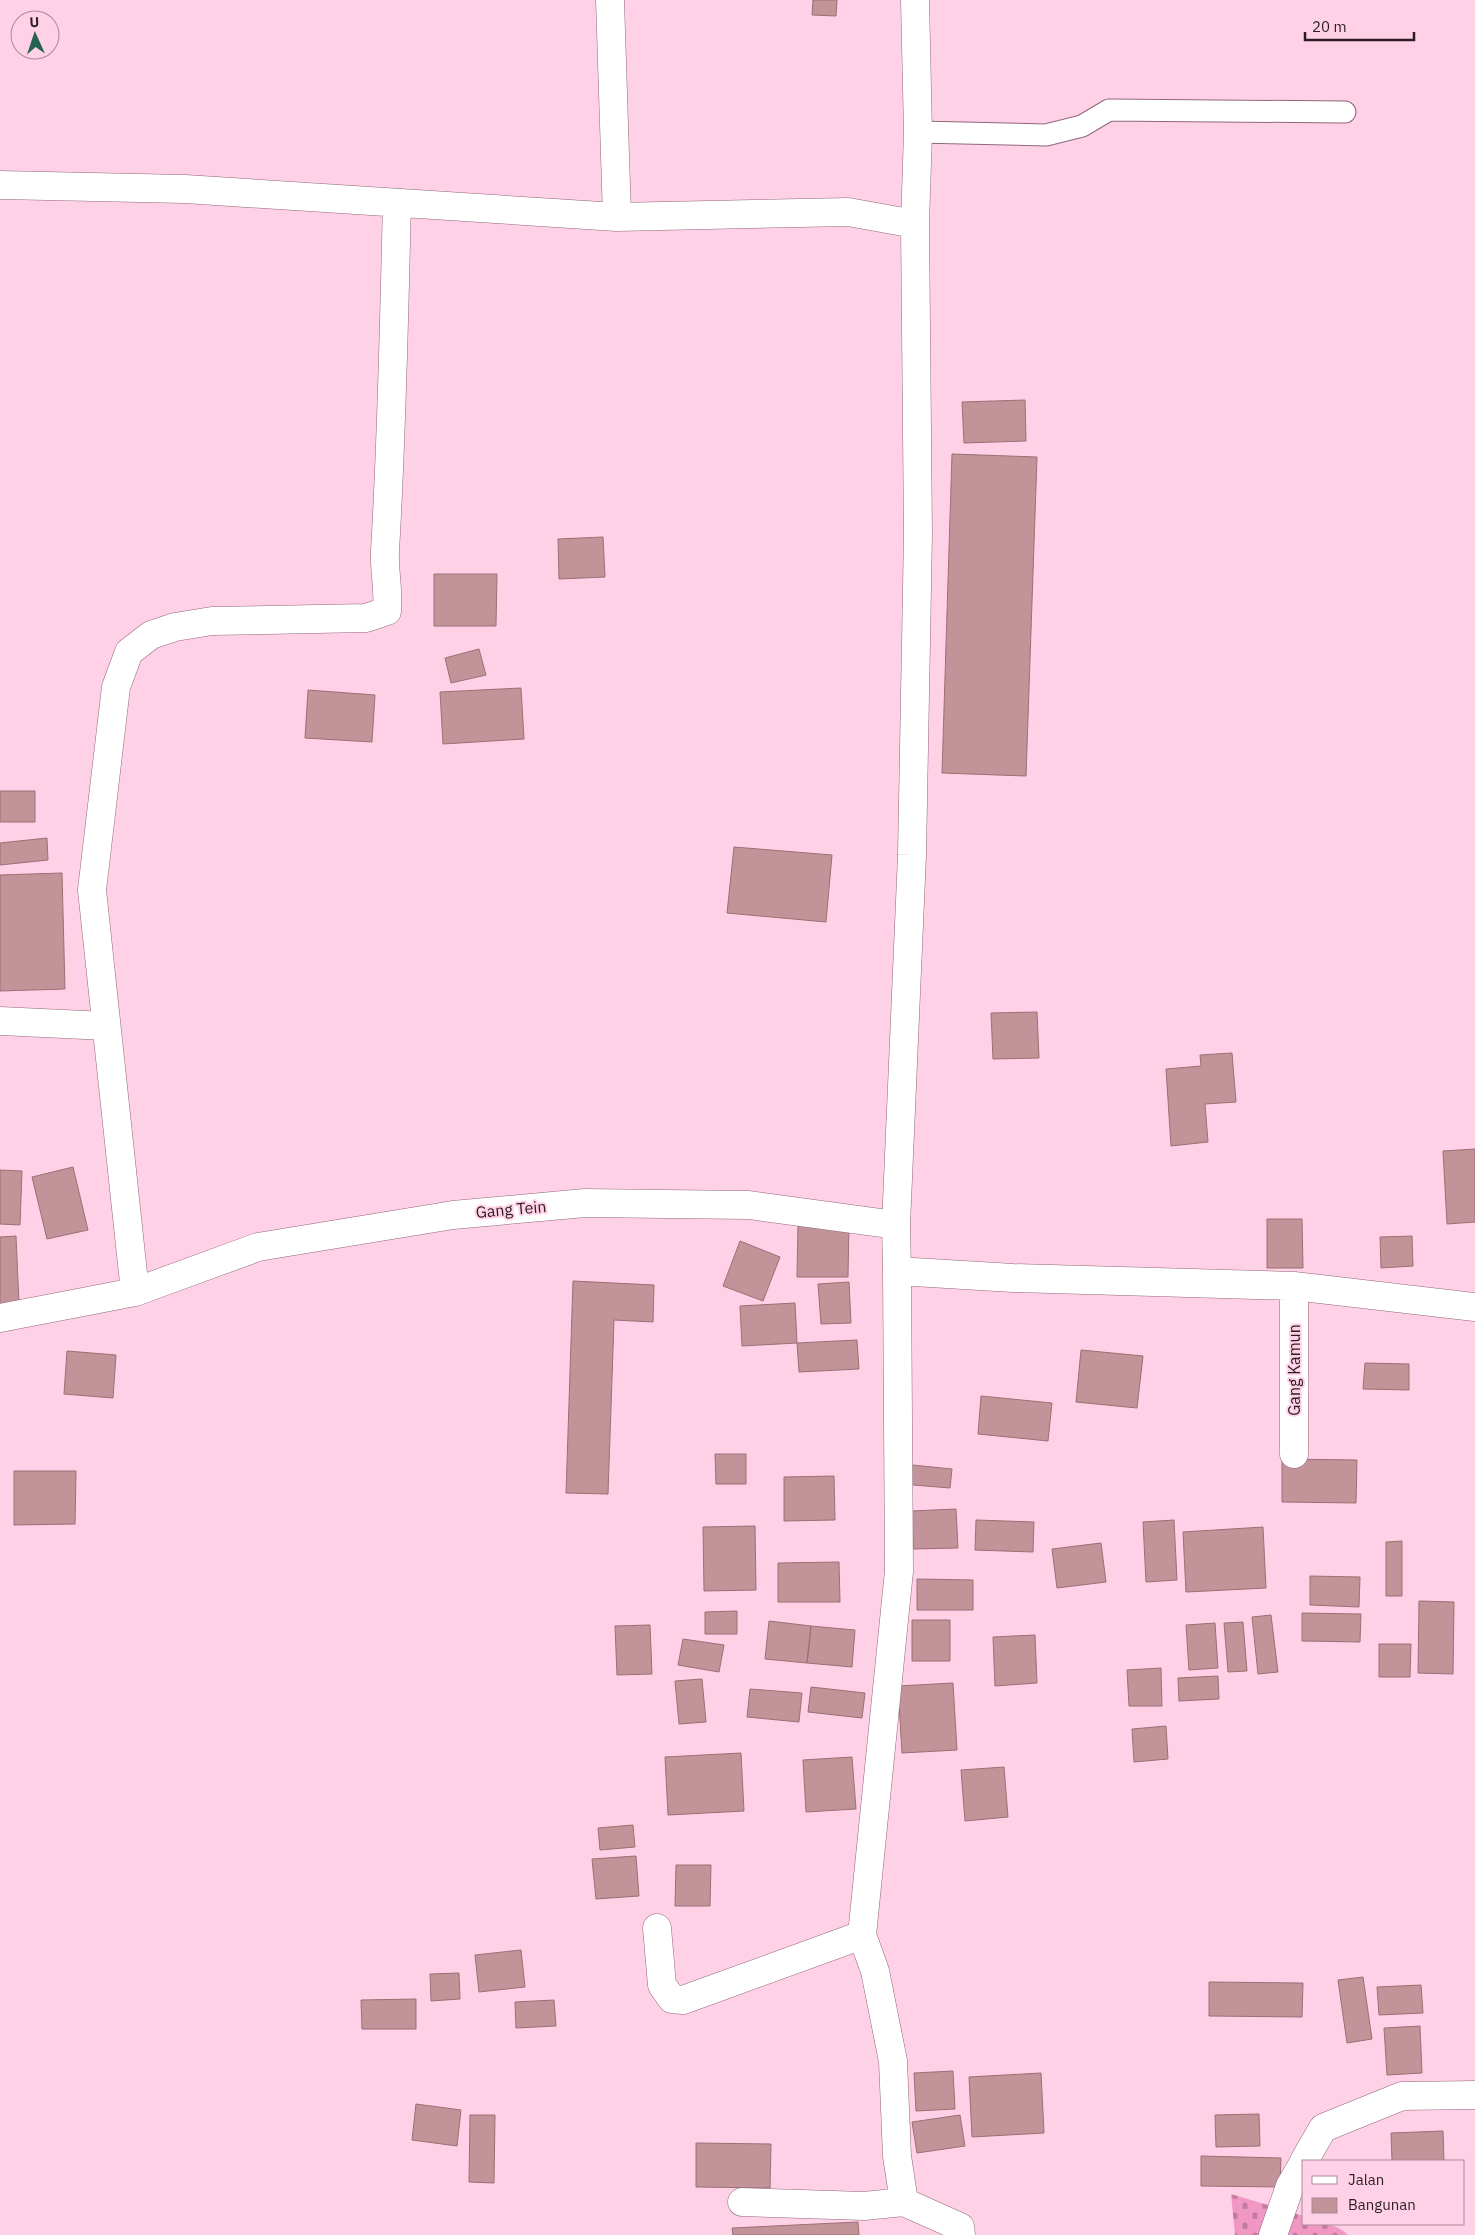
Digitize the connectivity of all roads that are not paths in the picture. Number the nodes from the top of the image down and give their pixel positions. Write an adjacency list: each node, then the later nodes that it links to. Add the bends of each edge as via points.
1 (610, 0): 7 (street)
2 (915, 0): 4 (street)
3 (1345, 112): 4 (lane, via 1109,110 1082,126 1046,135)
4 (918, 132): 8 (street)
5 (0, 185): 6 (street, via 185,189)
6 (397, 203): 7 (street); 10 (street, via 386,611 366,618 212,621 151,635 129,652 116,687 92,890)
7 (616, 217): 8 (street, via 848,212)
8 (916, 224): 11 (street, via 918,543 912,855)
9 (0, 1021): 10 (street)
10 (106, 1026): 14 (street)
11 (896, 1225): 12 (street); 14 (street, Gang Tein, via 750,1205 566,1204 453,1215 258,1247)
12 (897, 1271): 13 (street, via 1013,1278); 19 (street, via 899,1571)
13 (1294, 1286): 15 (street); 17 (street, Gang Kamun)
14 (135, 1292): 16 (street, Gang Tein)
15 (1475, 1307)
16 (0, 1318)
17 (1294, 1454)
18 (657, 1928): 19 (street, via 662,1985 672,1999 683,2000)
19 (862, 1934): 24 (street, via 875,1971 893,2061 897,2156)
20 (1475, 2095): 21 (street, via 1402,2096 1323,2128)
21 (1305, 2160)
22 (1302, 2165): 26 (street, via 1290,2186)
23 (742, 2202): 24 (street, via 864,2206)
24 (904, 2202): 25 (street, via 960,2227)
25 (961, 2235)
26 (1273, 2235)

